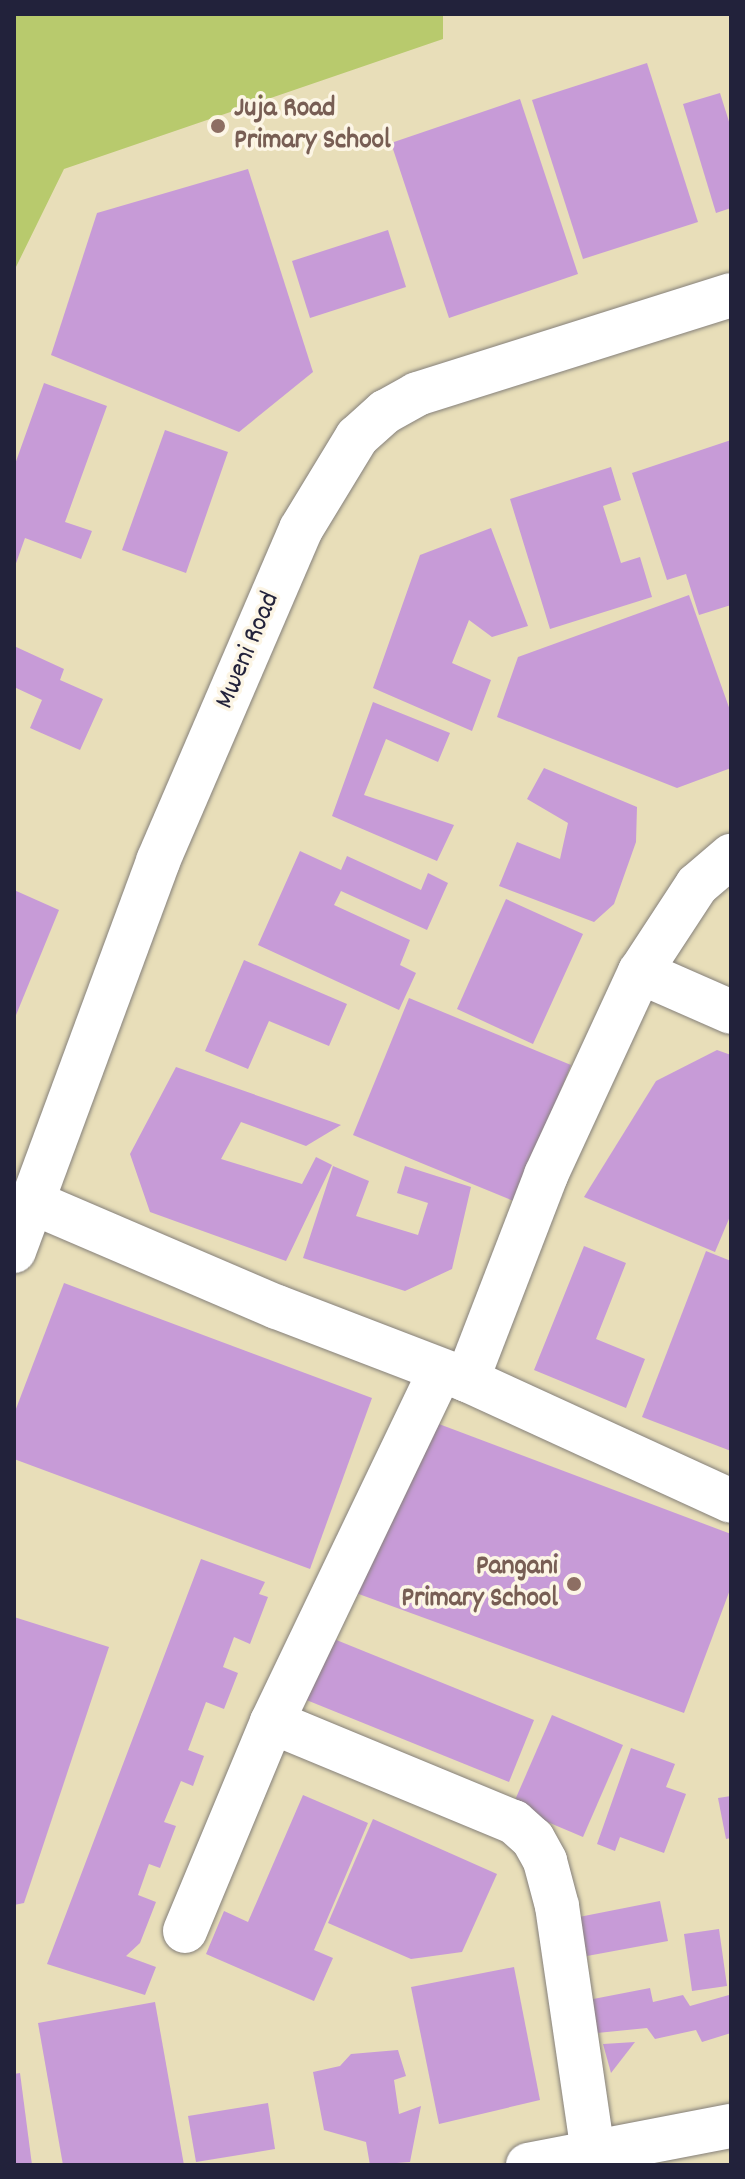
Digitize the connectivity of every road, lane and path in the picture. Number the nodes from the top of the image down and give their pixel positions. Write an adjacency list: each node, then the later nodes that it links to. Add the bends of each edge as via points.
1 (731, 295): 5 (street, Mweni Road, via 417,394 385,412 357,437 301,529 158,861)
2 (731, 856): 3 (street, via 697,885)
3 (640, 972): 4 (street); 7 (street)
4 (731, 1012)
5 (34, 1203): 6 (street, Mweni Road); 7 (street)
6 (14, 1251)
7 (454, 1376): 8 (street); 9 (street)
8 (731, 1501)
9 (272, 1722): 10 (street); 12 (street, via 514,1822 533,1839 557,1906)
10 (185, 1931)
11 (731, 2126): 12 (street)
12 (612, 2156): 13 (street)
13 (528, 2165)

